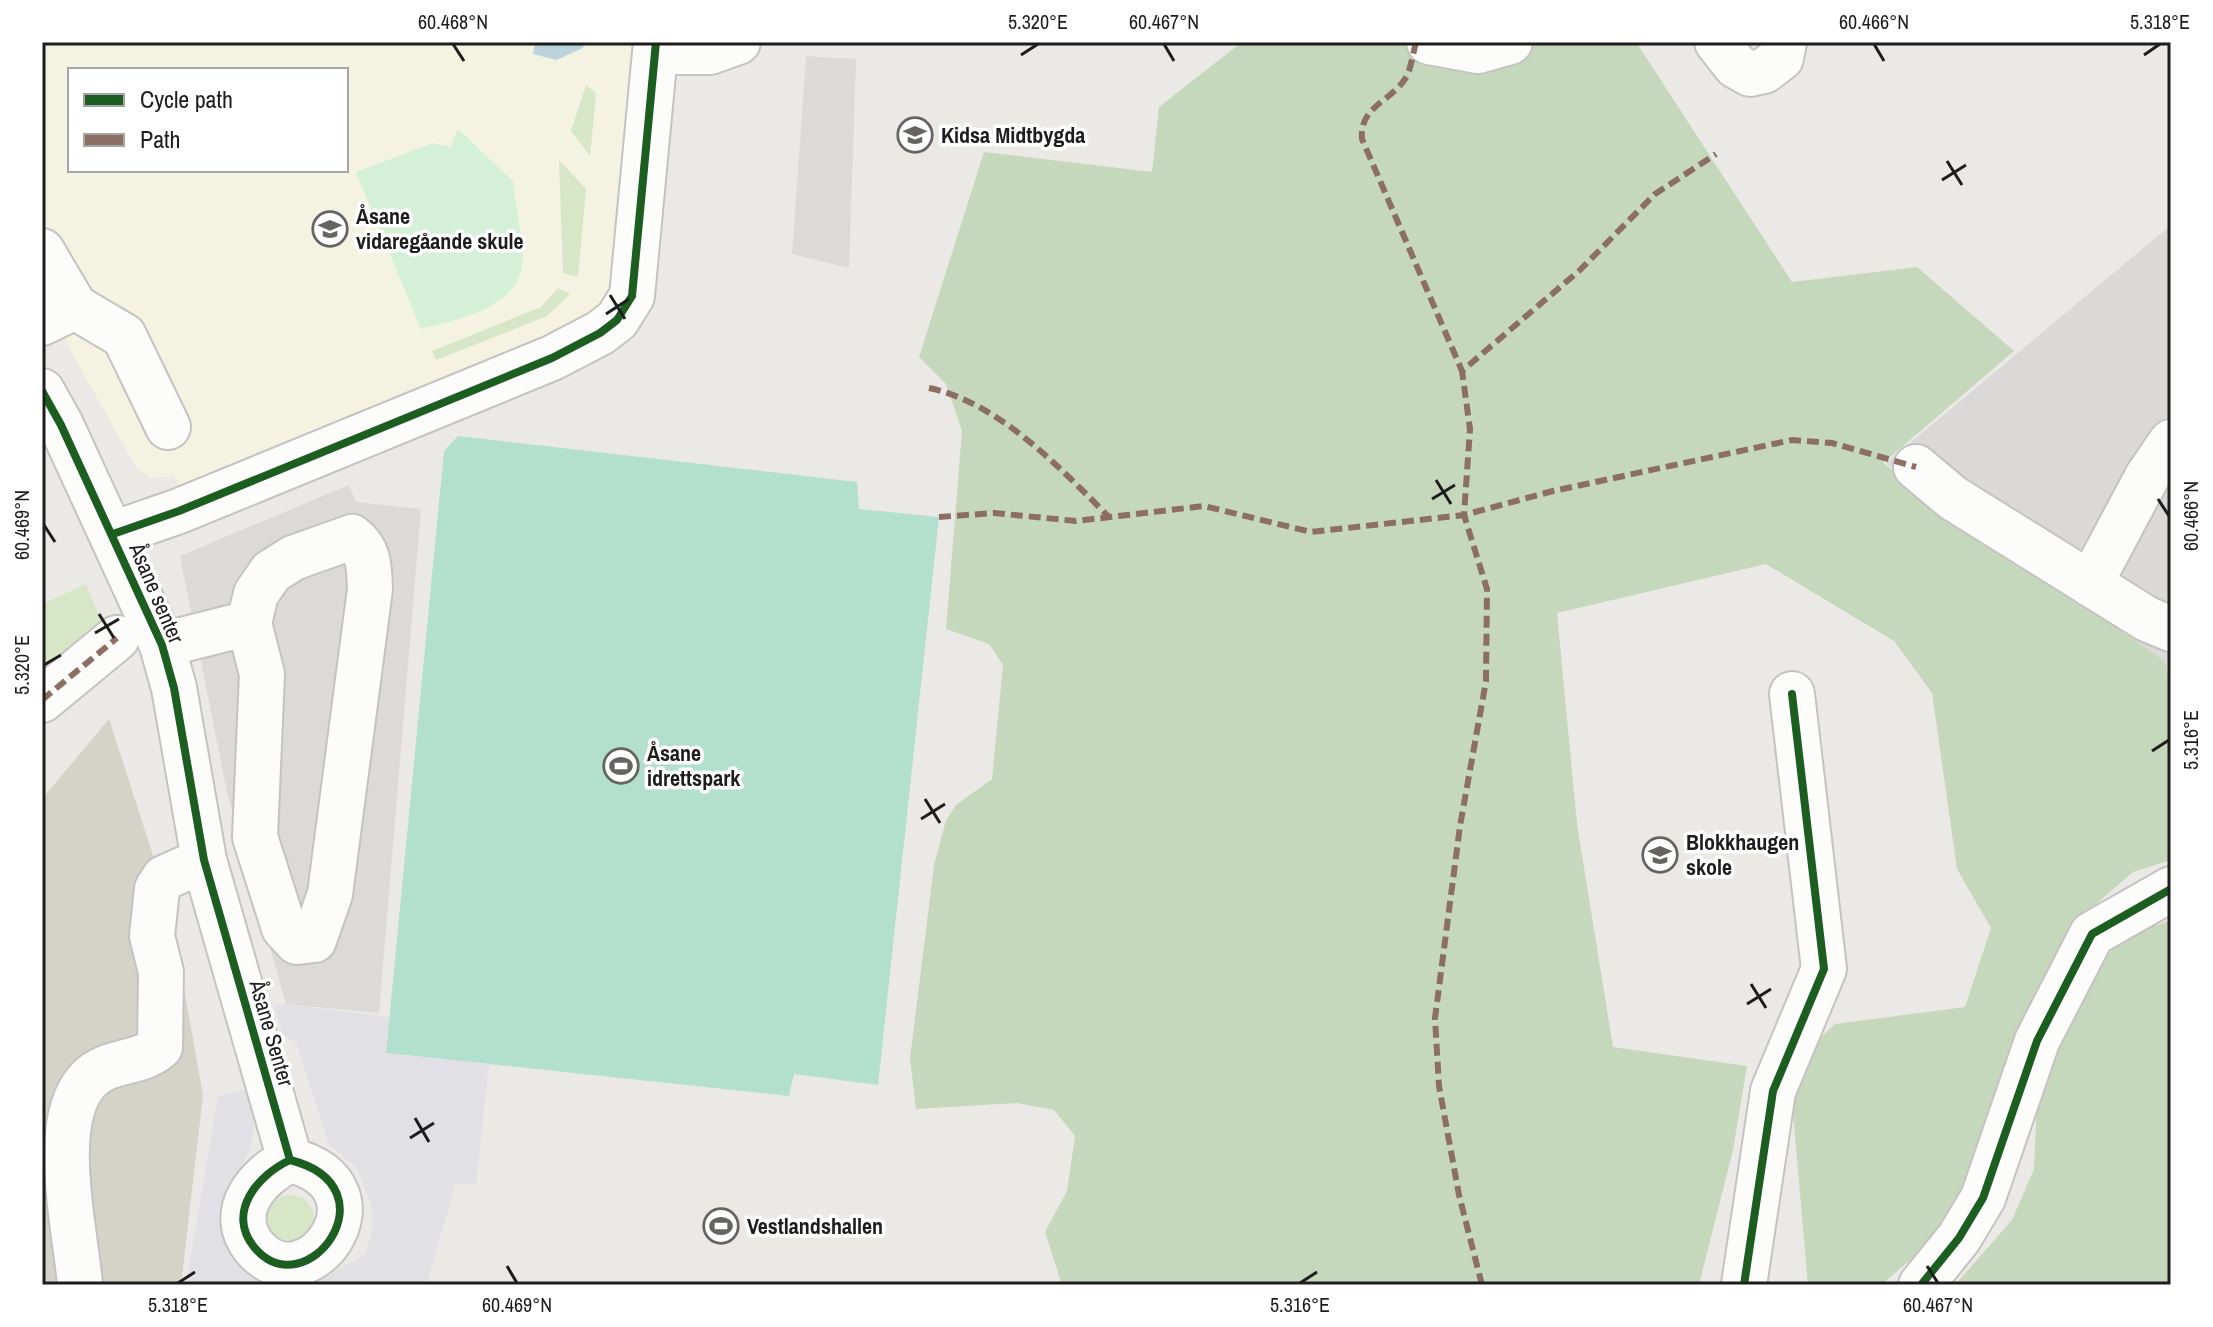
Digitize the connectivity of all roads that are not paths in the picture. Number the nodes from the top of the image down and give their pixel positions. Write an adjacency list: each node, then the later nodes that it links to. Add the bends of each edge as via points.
1 (738, 42): 6 (street, via 710,52)
2 (1429, 42): 3 (street, via 1478,51)
3 (1510, 42)
4 (1717, 42): 5 (street, via 1736,66 1750,74 1781,58)
5 (1784, 42)
6 (655, 47): 13 (street, via 638,258 632,296 617,320 552,358)
7 (42, 251): 8 (street)
8 (58, 315): 10 (street, via 124,336)
9 (42, 391): 13 (street, Åsane senter)
10 (168, 427)
11 (2171, 442): 14 (street)
12 (1916, 467): 14 (street, via 1953,498)
13 (113, 534): 18 (street, Åsane senter)
14 (2090, 584): 16 (street)
15 (249, 623): 15 (street, via 262,674 255,837 284,928 297,942 314,940 330,894 370,589 364,546 352,537 337,540 271,572 256,594); 18 (street)
16 (2171, 629)
17 (117, 638): 20 (street)
18 (162, 645): 21 (street, Åsane senter)
19 (1792, 694): 26 (street, via 1824,969 1773,1091)
20 (42, 700)
21 (204, 860): 23 (street, Åsane senter); 25 (street, via 164,878 157,889 152,936 161,972 160,1047 105,1068 74,1100 67,1173)
22 (2171, 889): 27 (street, via 2092,934 2037,1041 1983,1198)
23 (220, 916): 24 (street, Åsane Senter)
24 (290, 1160)
25 (80, 1285)
26 (1744, 1285)
27 (1921, 1285)

